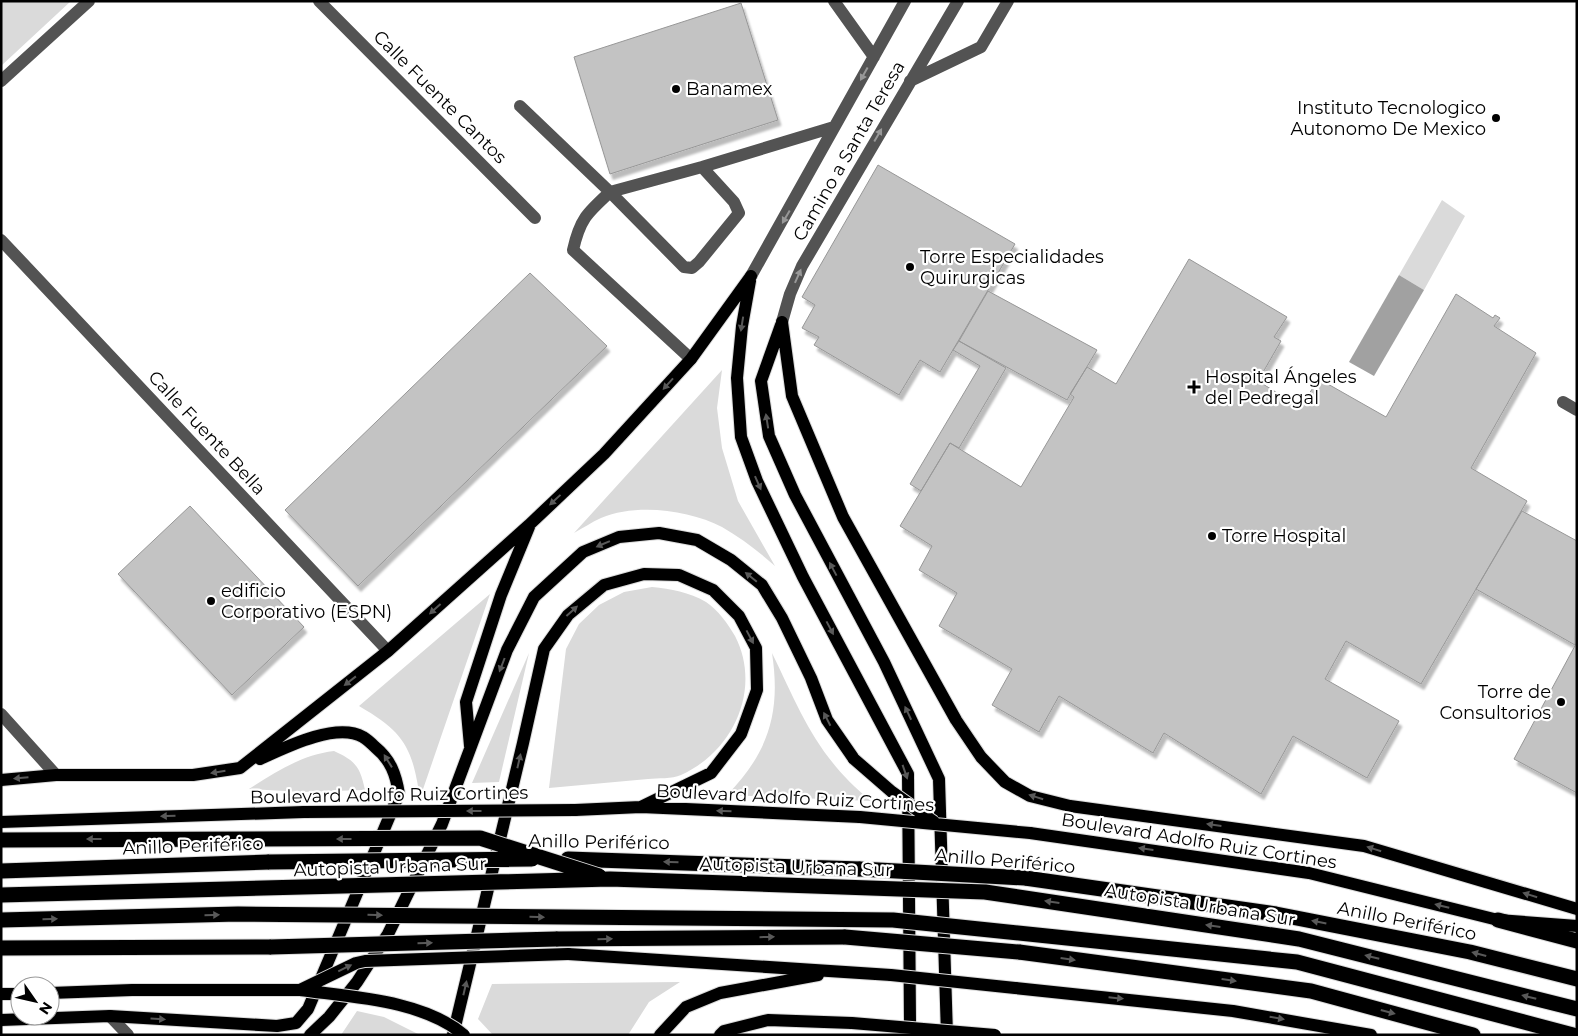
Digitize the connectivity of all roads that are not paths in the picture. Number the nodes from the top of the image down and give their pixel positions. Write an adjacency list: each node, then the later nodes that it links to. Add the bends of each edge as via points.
1 (89, 1): 8 (street)
2 (319, 1): 14 (street, Calle Fuente Cantos)
3 (834, 1): 7 (street)
4 (905, 1): 7 (street, Camino a Santa Teresa)
5 (958, 1): 9 (street, Camino a Santa Teresa)
6 (1008, 1): 9 (street, via 981,47)
7 (874, 56): 11 (street, Camino a Santa Teresa, one-way to 11)
8 (1, 80)
9 (910, 81): 17 (street, Camino a Santa Teresa, one-way to 9, via 802,266)
10 (520, 106): 13 (street)
11 (834, 127): 12 (street); 16 (street, Camino a Santa Teresa, one-way to 16)
12 (702, 167): 13 (street); 13 (street, via 734,202 739,213 692,268 684,267)
13 (610, 192): 18 (street, via 584,217 577,230 573,250)
14 (535, 218)
15 (1, 240): 22 (street, Calle Fuente Bella)
16 (751, 276): 18 (main road); 54 (main road, one-way to 54, via 737,378 741,437 757,481 803,577 908,774 910,1022)
17 (782, 322): 35 (main road, one-way to 17, via 1364,846 1070,806 1030,796 1005,782 981,757 956,720 843,517 792,396); 55 (main road, one-way to 17, via 939,779 884,662 795,495 769,436 761,381)
18 (691, 359): 21 (main road, one-way to 21, via 604,454)
19 (1563, 402): 20 (street)
20 (1577, 410)
21 (530, 525): 22 (main road, one-way to 22); 24 (main road, via 501,595 466,702)
22 (388, 651): 25 (main road, one-way to 25)
23 (1, 714): 26 (street)
24 (470, 749): 30 (main road, one-way to 24, bridge, via 854,759 827,720 811,678 762,585 731,560 696,540 660,534 619,537 584,552 534,597 507,650); 49 (main road, via 442,824 388,934 351,989)
25 (240, 768): 26 (main road, one-way to 26, via 194,775); 46 (main road, one-way to 25, via 277,1026 296,1023 308,1009 399,794 396,774 384,754 363,737 336,732 298,741)
26 (56, 775): 27 (main road, one-way to 27)
27 (1, 780)
28 (641, 807): 29 (main road, Boulevard Adolfo Ruiz Cortines, one-way to 29, bridge, via 304,812); 30 (main road, Boulevard Adolfo Ruiz Cortines, one-way to 28, bridge, via 860,817); 50 (main road, one-way to 28, via 544,649 568,615 604,585 644,574 678,575 713,590 739,616 756,648 756,690 741,734 711,774)
29 (1, 822)
30 (936, 824): 37 (main road, Boulevard Adolfo Ruiz Cortines, one-way to 30, bridge, via 1309,872 1030,833)
31 (1, 840): 33 (highway, one-way to 31, bridge, via 480,838)
32 (1, 871): 42 (highway, Anillo Periférico, one-way to 32, bridge, via 1470,952 1276,914 1025,878 568,859 269,862)
33 (610, 879): 34 (highway, Autopista Urbana Sur, bridge); 45 (highway, Autopista Urbana Sur, one-way to 33, bridge, via 1299,939 985,892)
34 (1, 895)
35 (1577, 909)
36 (1, 920): 59 (highway, one-way to 59, bridge, via 248,914 893,920 1297,962)
37 (1498, 920): 38 (main road, Boulevard Adolfo Ruiz Cortines); 39 (highway)
38 (1577, 926)
39 (1577, 941)
40 (1, 948): 58 (highway, one-way to 58, bridge, via 271,947 556,939 845,937 1019,952 1311,991)
41 (838, 971): 43 (main road, one-way to 41, bridge, via 365,961 568,954); 52 (main road, via 720,993 686,1007); 57 (main road, one-way to 57, bridge, via 1233,1011)
42 (1577, 979)
43 (300, 990): 44 (main road, bridge); 51 (main road, bridge, via 373,999 401,1006 440,1020)
44 (60, 993)
45 (1577, 1009)
46 (110, 1016): 47 (main road); 48 (street)
47 (1, 1020)
48 (128, 1035)
49 (310, 1035)
50 (452, 1035)
51 (464, 1035)
52 (660, 1035)
53 (720, 1035): 56 (main road, bridge, via 724,1031 768,1020 852,1023)
54 (907, 1035)
55 (947, 1035)
56 (995, 1035)
57 (1372, 1035)
58 (1473, 1035)
59 (1573, 1035)

